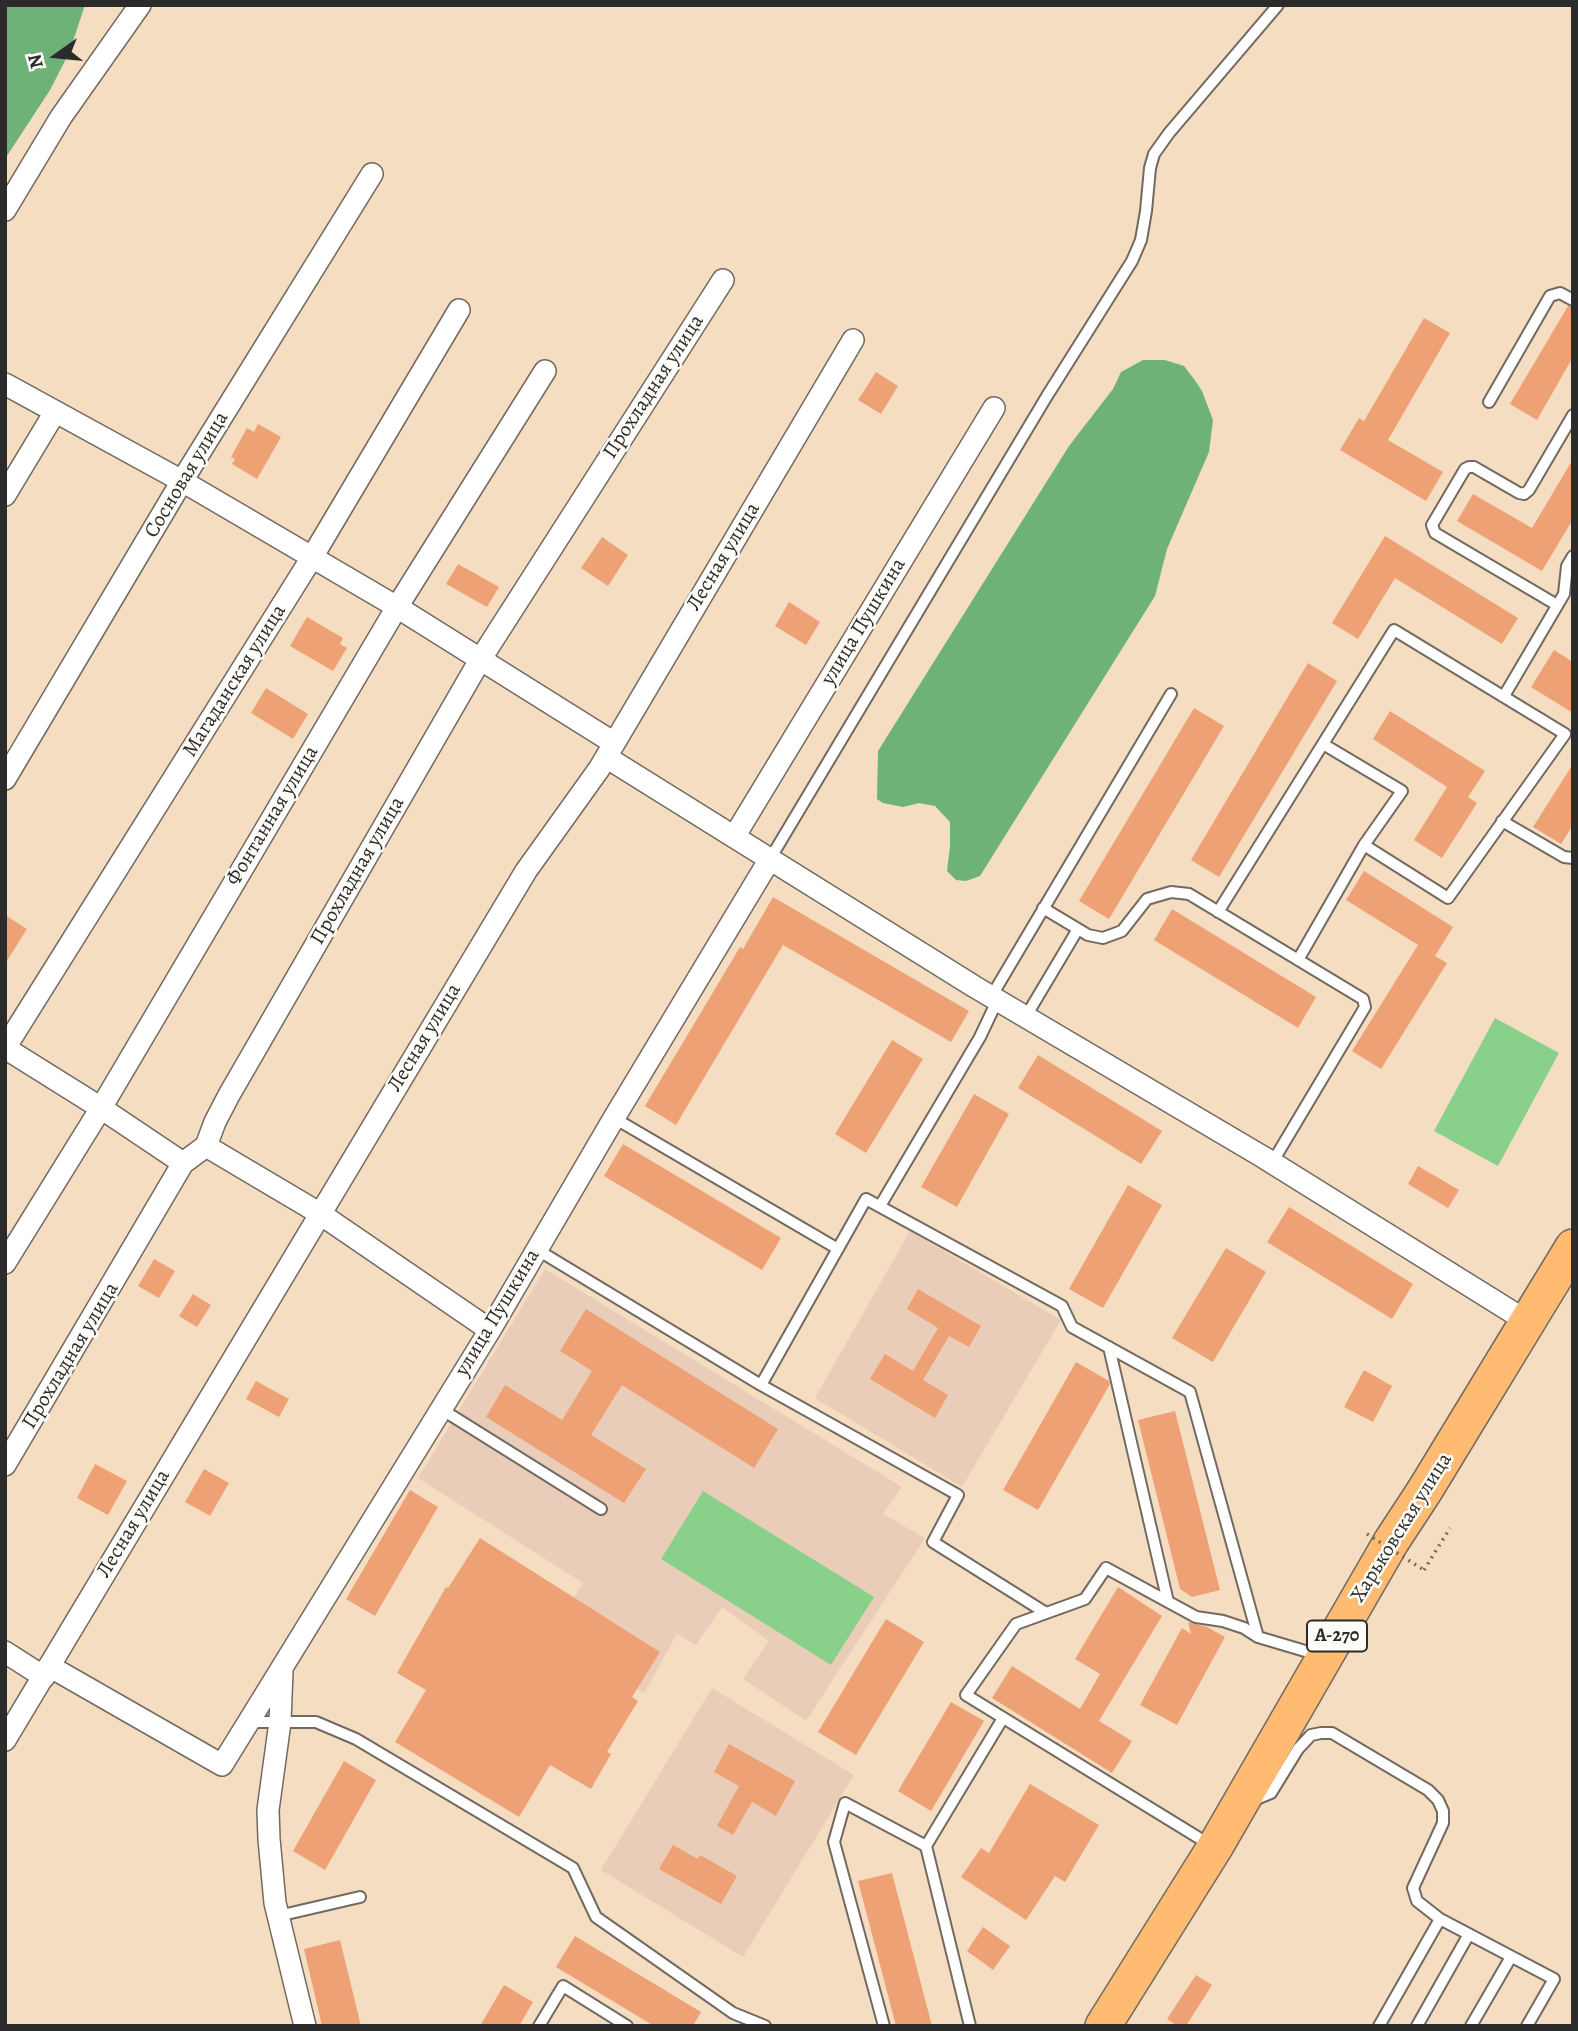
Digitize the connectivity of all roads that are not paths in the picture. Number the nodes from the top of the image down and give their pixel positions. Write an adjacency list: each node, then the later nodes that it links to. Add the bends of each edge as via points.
1 (140, 5): 4 (street, via 61,117)
2 (1278, 5): 32 (lane, via 1154,154 1141,240 1132,261)
3 (372, 174): 15 (street, Сосновая улица)
4 (5, 210)
5 (723, 279): 22 (street, Прохладная улица)
6 (1573, 300): 11 (lane, via 1560,293 1550,296)
7 (459, 310): 18 (street, Магаданская улица)
8 (853, 340): 26 (street, Лесная улица)
9 (545, 370): 21 (street, Фонтанная улица)
10 (5, 384): 13 (street)
11 (1489, 402)
12 (994, 408): 29 (street, улица Пушкина)
13 (55, 412): 15 (street); 16 (street)
14 (1573, 415): 20 (lane, via 1524,494 1469,467 1433,525 1435,533)
15 (182, 481): 18 (street); 27 (street, Сосновая улица)
16 (5, 495)
17 (1573, 556): 19 (lane, via 1567,566)
18 (311, 559): 21 (street); 39 (street, Магаданская улица)
19 (1568, 596): 20 (lane)
20 (1557, 605): 24 (lane)
21 (397, 607): 22 (street); 40 (street, Фонтанная улица)
22 (480, 660): 26 (street); 42 (street, Прохладная улица, via 229,1095)
23 (1171, 694): 33 (lane)
24 (1504, 696): 25 (lane, via 1394,631); 28 (lane, via 1566,734)
25 (1323, 744): 30 (lane, via 1402,791); 34 (lane)
26 (610, 750): 29 (street); 46 (street, Лесная улица, via 526,871)
27 (5, 779)
28 (1502, 821): 30 (lane, via 1448,898); 31 (lane)
29 (734, 836): 32 (street)
30 (1364, 845): 36 (lane)
31 (1573, 858)
32 (770, 859): 37 (street); 41 (street, улица Пушкина)
33 (1043, 908): 35 (lane); 37 (lane)
34 (1218, 912): 35 (lane, via 1189,894 1171,892 1147,899 1114,936 1095,938); 36 (lane)
35 (1078, 929): 38 (lane)
36 (1298, 960): 44 (lane, via 1363,999 1365,1007)
37 (994, 999): 38 (street); 45 (lane, via 980,1037)
38 (1026, 1018): 44 (street)
39 (5, 1048): 40 (street)
40 (102, 1108): 43 (street); 50 (street, Фонтанная улица)
41 (614, 1118): 48 (street, улица Пушкина); 49 (lane)
42 (206, 1146): 43 (street, Прохладная улица); 46 (street)
43 (183, 1163): 56 (street, Прохладная улица)
44 (1272, 1163): 51 (street)
45 (880, 1206): 49 (lane, via 866,1199); 53 (lane, via 1062,1306 1072,1327)
46 (319, 1213): 52 (street); 64 (street, Лесная улица)
47 (1573, 1247): 51 (highway, Харьковская улица / А-270)
48 (536, 1249): 52 (street, улица Пушкина); 54 (lane)
49 (838, 1249): 54 (lane)
50 (5, 1263)
51 (1528, 1322): 62 (highway, Харьковская улица / А-270)
52 (490, 1330): 55 (street, улица Пушкина)
53 (1109, 1347): 58 (lane); 60 (lane, via 1190,1392)
54 (761, 1385): 59 (lane, via 958,1495 933,1542)
55 (441, 1409): 57 (lane); 63 (street, улица Пушкина)
56 (5, 1465)
57 (601, 1510)
58 (1168, 1602): 59 (lane, via 1106,1568 1085,1600); 60 (lane, via 1196,1617 1223,1621)
59 (1046, 1613): 65 (lane, via 1016,1624 966,1695)
60 (1258, 1637): 62 (lane)
61 (5, 1652): 64 (street)
62 (1324, 1657): 69 (highway, Харьковская улица / А-270)
63 (282, 1669): 66 (street, улица Пушкина); 67 (street)
64 (47, 1672): 66 (street, улица Пушкина, via 222,1765); 68 (street, Лесная улица)
65 (1003, 1718): 70 (lane); 71 (lane)
66 (249, 1722): 67 (lane)
67 (280, 1722): 73 (street, via 268,1810); 81 (lane, via 316,1722 356,1739 573,1868 596,1917 733,2013)
68 (5, 1740)
69 (1238, 1805): 71 (highway, Харьковская улица / А-270); 74 (lane, via 1270,1793 1311,1735 1332,1733 1429,1790 1438,1800 1443,1823 1413,1888 1417,1900)
70 (926, 1846): 82 (lane, via 845,1803 834,1842); 83 (lane)
71 (1215, 1847): 77 (highway, Харьковская улица / А-270, via 1153,1944)
72 (360, 1897): 73 (lane)
73 (278, 1916): 78 (street)
74 (1440, 1919): 75 (lane); 84 (lane)
75 (1469, 1934): 76 (lane); 85 (lane)
76 (1511, 1956): 86 (lane); 87 (lane, via 1554,1979)
77 (1114, 2020)
78 (305, 2026)
79 (539, 2026): 80 (lane, via 563,1986)
80 (628, 2026)
81 (765, 2026)
82 (884, 2026)
83 (970, 2026)
84 (1379, 2026)
85 (1417, 2026)
86 (1471, 2026)
87 (1527, 2026)

